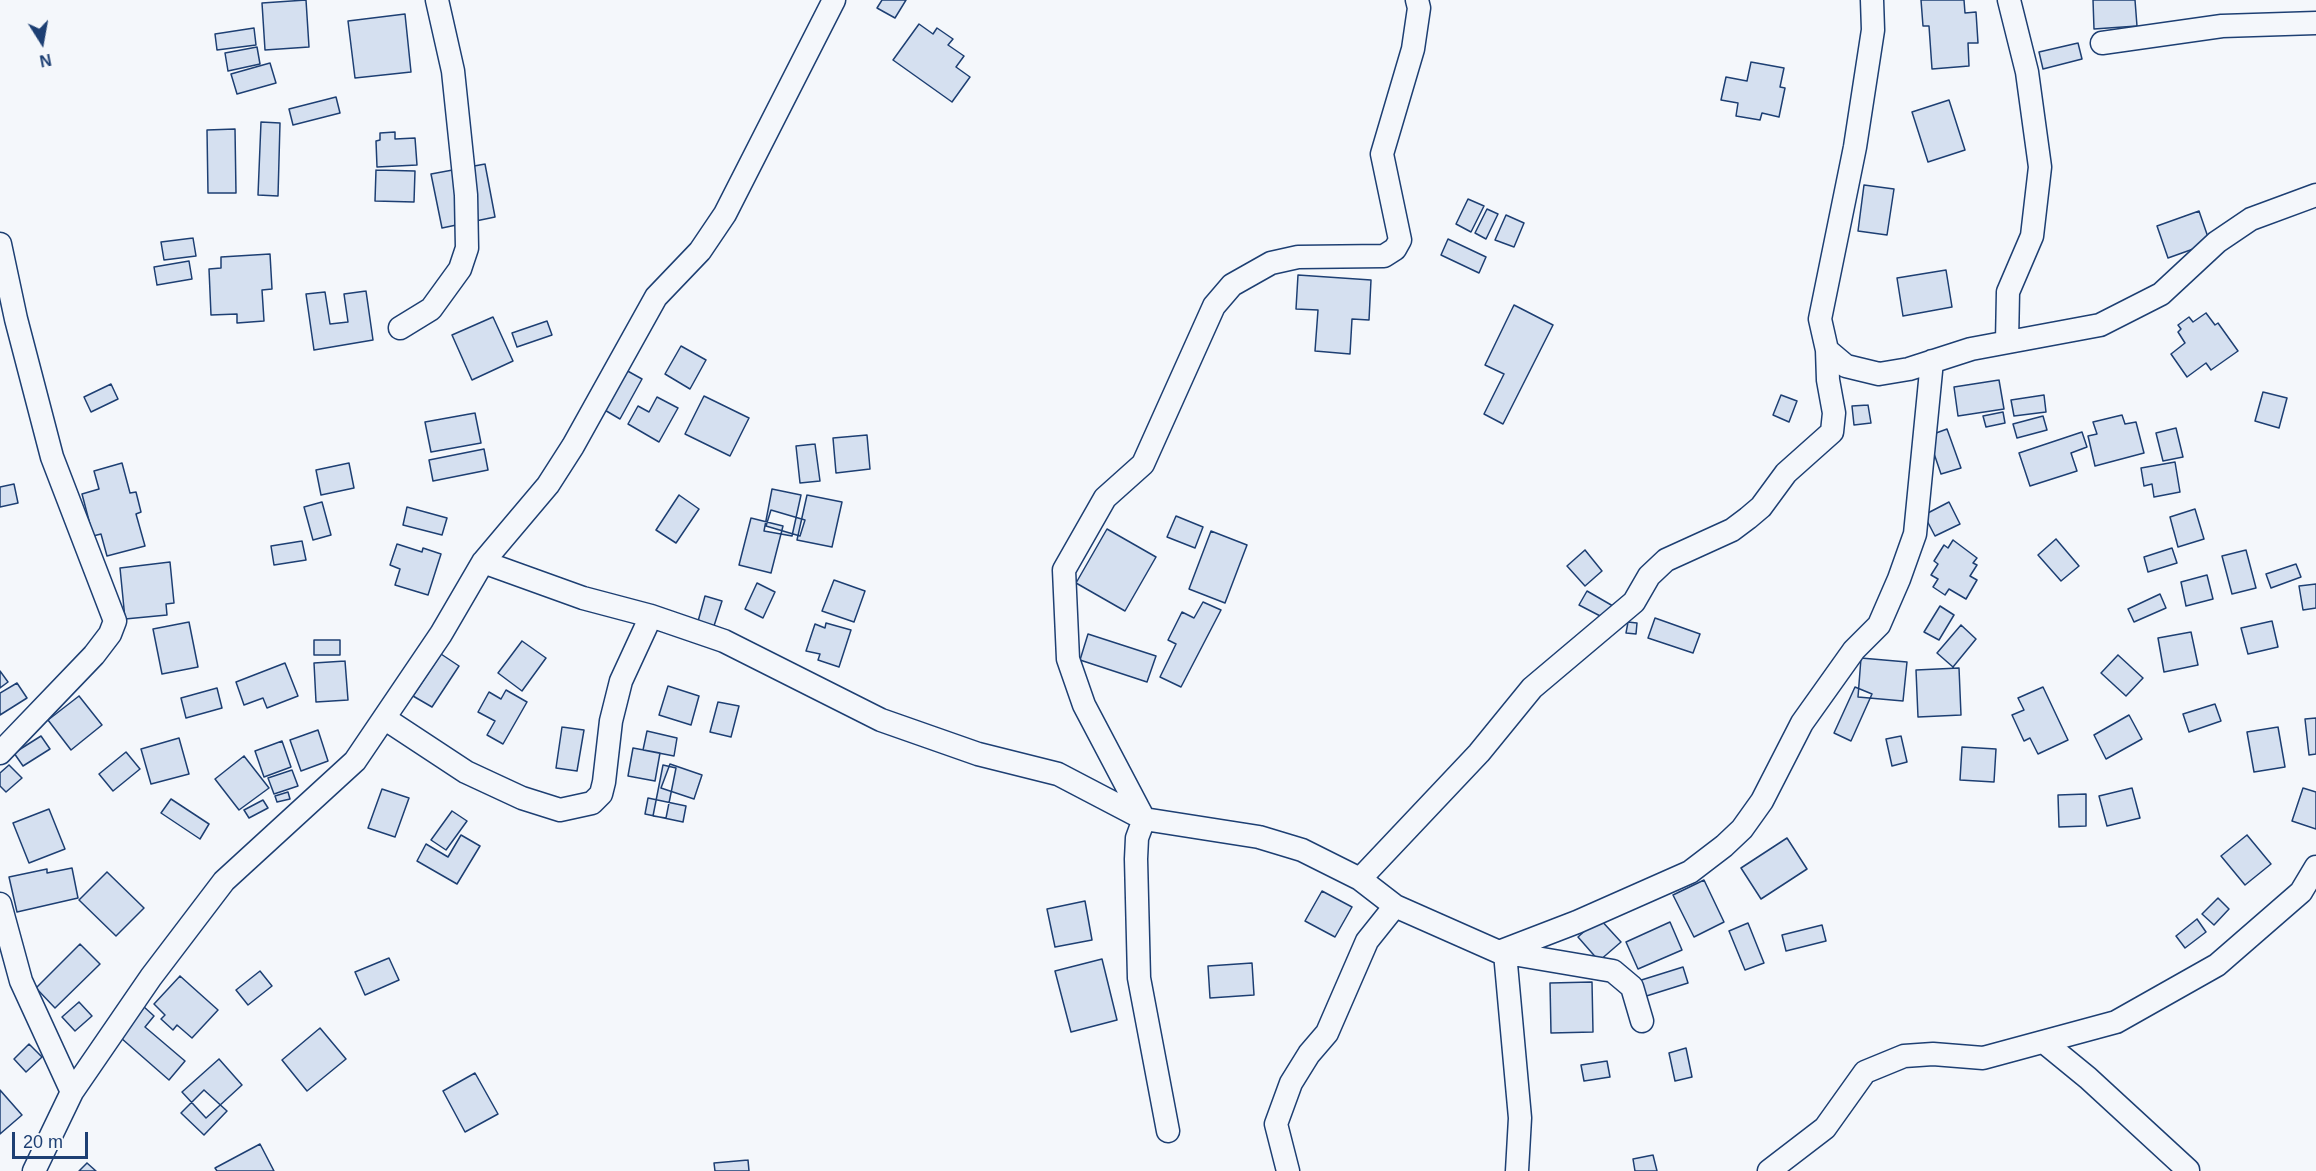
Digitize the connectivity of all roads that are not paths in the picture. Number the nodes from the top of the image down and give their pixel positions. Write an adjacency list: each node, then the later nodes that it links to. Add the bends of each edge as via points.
1 (437, 0): 10 (street, via 453,71 466,195 467,248 460,269 431,309)
2 (834, 0): 14 (street, via 725,214 700,251 656,297 573,446 548,484)
3 (1417, 0): 18 (street, via 1413,49 1382,154 1400,240 1395,249 1384,256 1316,255 1270,263 1232,285 1214,306 1143,464 1105,498 1064,570 1068,659 1084,705)
4 (1872, 0): 12 (street, via 1873,30 1855,147 1821,302 1820,319)
5 (2009, 0): 11 (street, via 2027,72 2040,167 2032,236 2008,292)
6 (2316, 24): 7 (street, via 2222,26)
7 (2102, 43)
8 (2316, 195): 11 (street, via 2251,219 2217,242 2161,294 2100,325)
9 (0, 244): 17 (street, via 52,457 115,621 94,655)
10 (400, 328)
11 (2007, 342): 13 (street)
12 (1827, 350): 13 (street, via 1846,366 1879,374); 20 (street, via 1834,413 1832,432 1786,472 1761,507 1748,518 1732,530 1666,561 1649,576 1634,603 1532,688 1479,753)
13 (1932, 362): 23 (street, via 1915,534 1899,579 1879,625 1854,650 1802,723 1762,801 1742,829 1690,872)
14 (483, 562): 15 (street, via 583,598); 16 (street, via 441,634)
15 (651, 616): 16 (street, via 621,681 611,721 604,782 601,794 592,802 560,810 522,798 466,772); 18 (street, via 724,641 881,720 978,754 1058,774)
16 (384, 718): 26 (street, via 355,762 224,881 151,977)
17 (0, 753)
18 (1144, 819): 20 (street, via 1259,837 1302,850); 27 (street, via 1137,838 1136,859 1138,978)
19 (2316, 867): 25 (street, via 2301,892 2217,965 2116,1022)
20 (1360, 879): 22 (street)
21 (0, 904): 26 (street, via 21,981)
22 (1395, 906): 23 (street); 30 (street, via 1367,941 1327,1033 1291,1083 1276,1124)
23 (1502, 952): 24 (street, via 1613,971 1632,987); 31 (street, via 1520,1118)
24 (1642, 1021)
25 (2044, 1042): 28 (street); 32 (street, via 1983,1058 1904,1056 1865,1072 1825,1128)
26 (72, 1092): 29 (street)
27 (1168, 1131)
28 (2188, 1170)
29 (34, 1171)
30 (1288, 1171)
31 (1517, 1171)
32 (1769, 1171)

